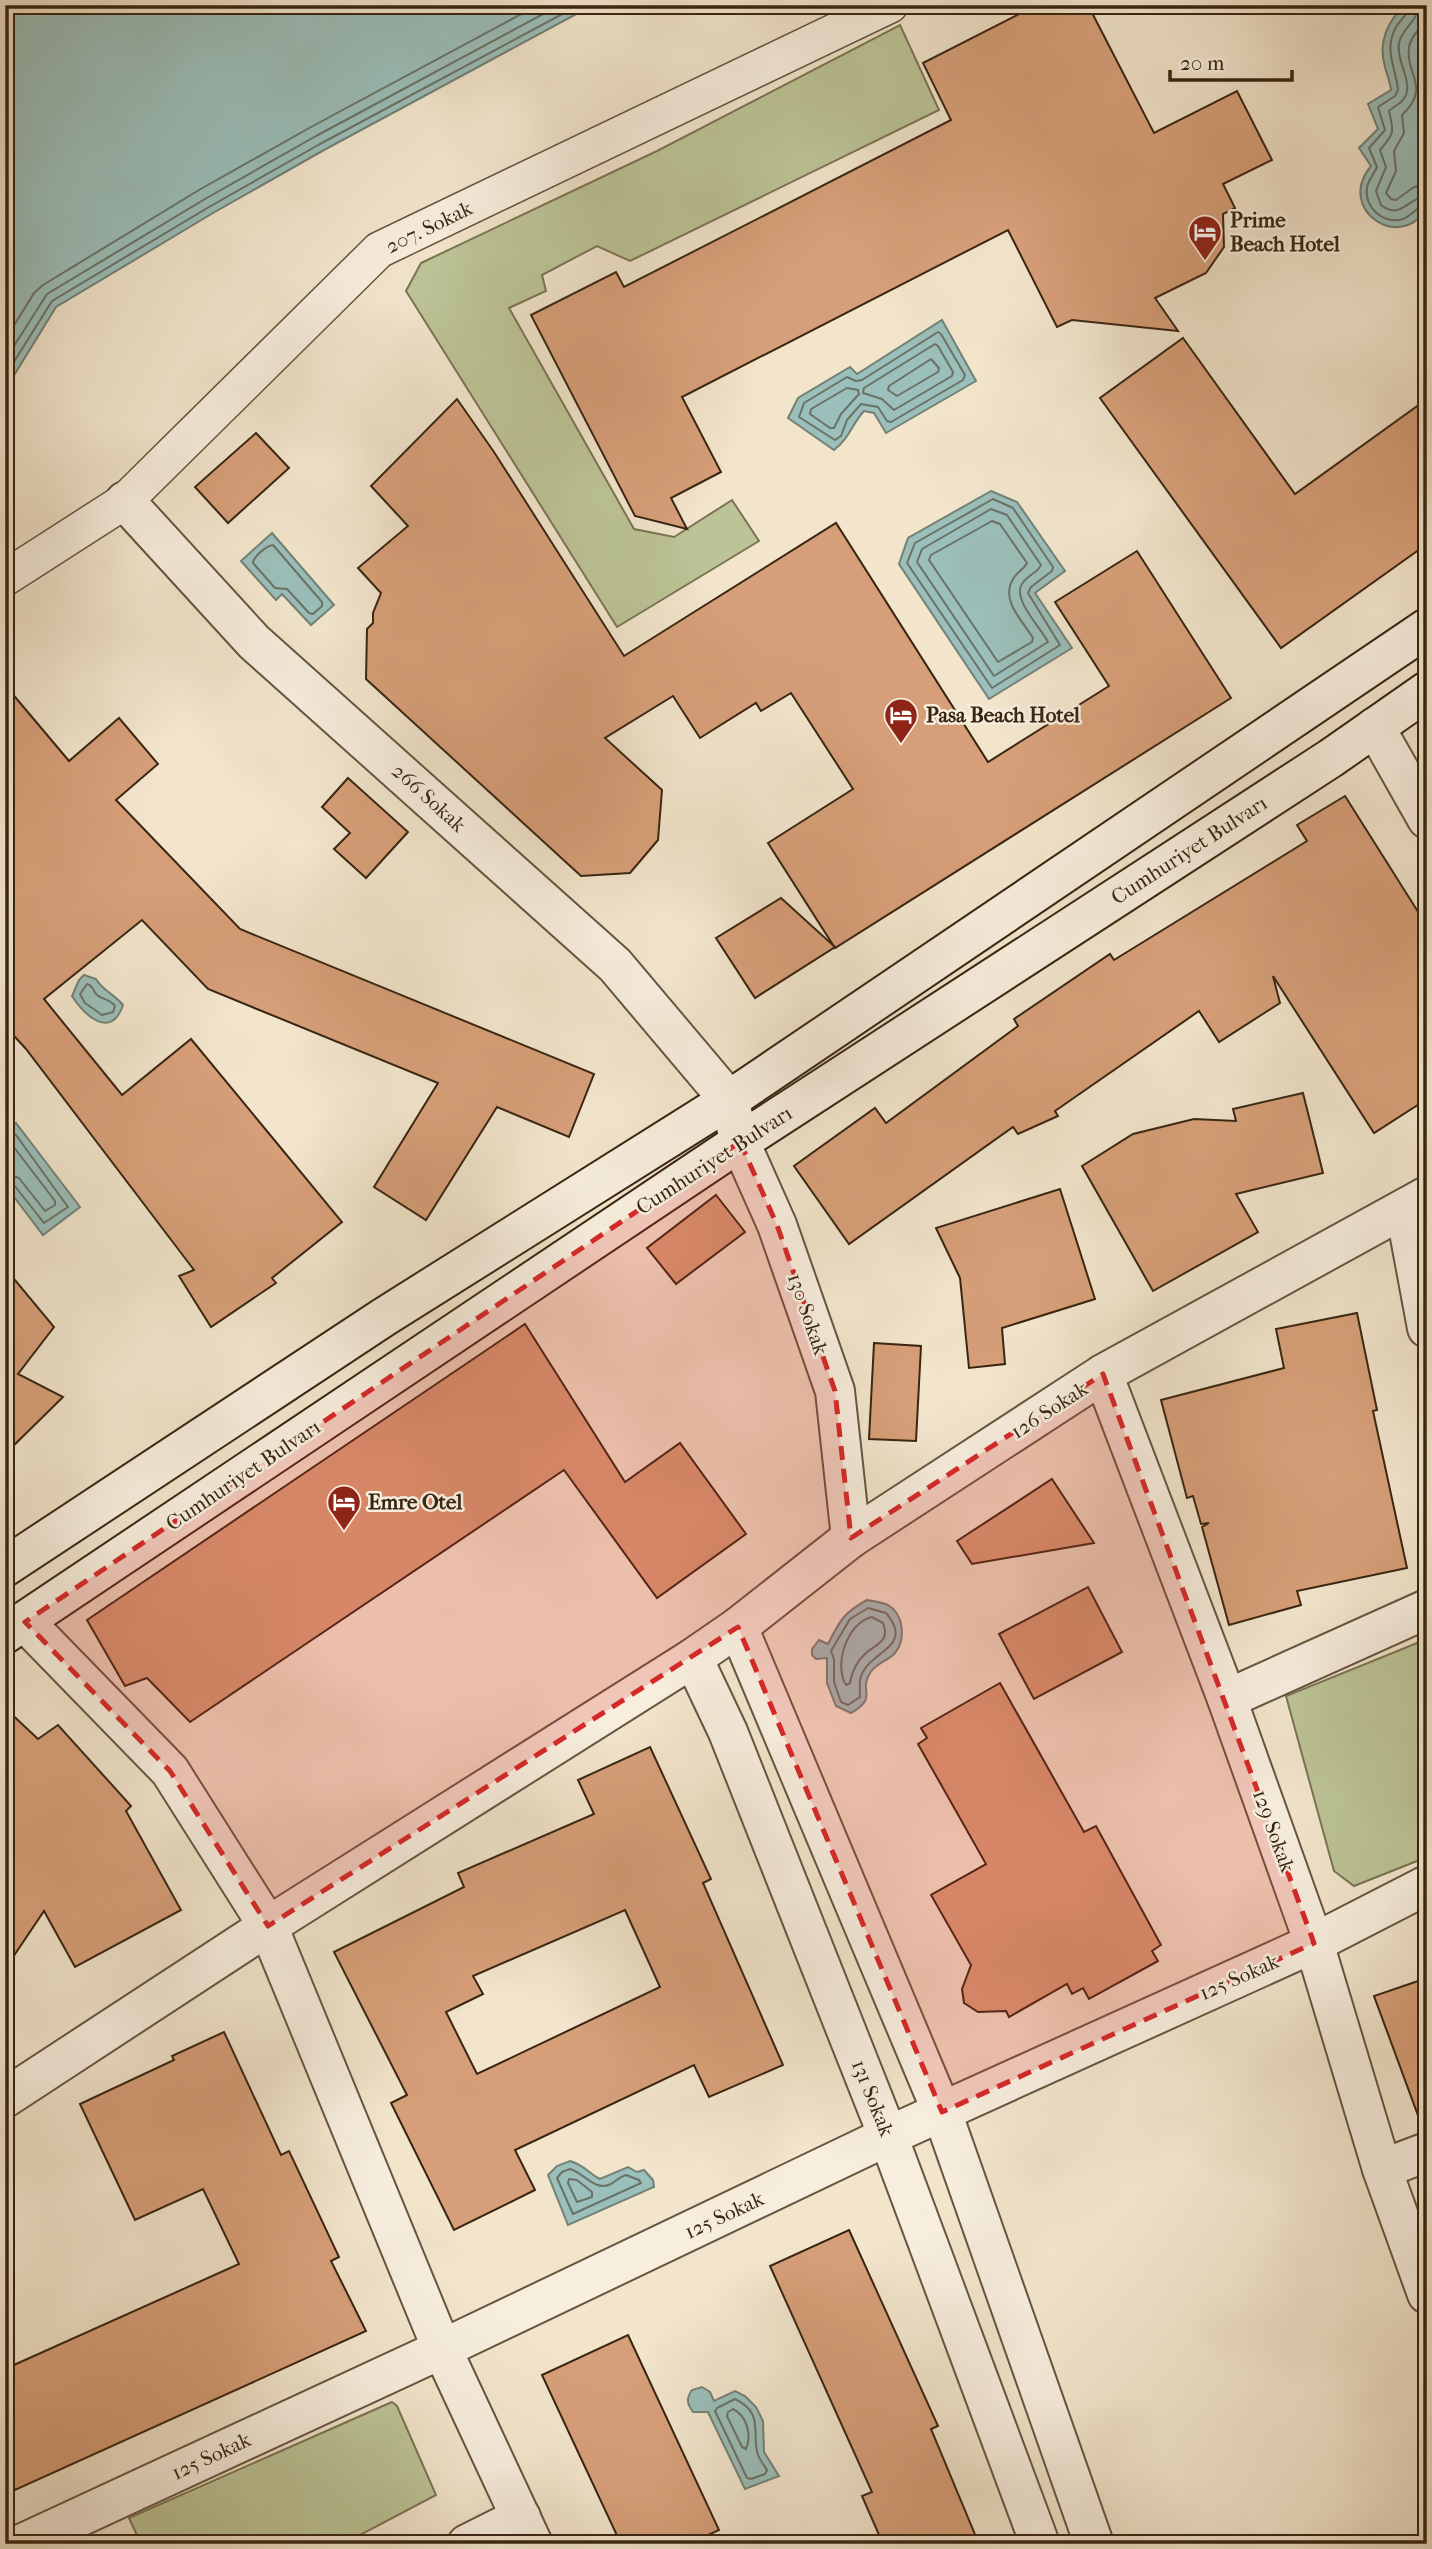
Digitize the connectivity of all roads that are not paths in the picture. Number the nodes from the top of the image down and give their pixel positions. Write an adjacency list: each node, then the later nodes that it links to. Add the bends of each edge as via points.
1 (890, 5): 2 (street, 207. Sokak, via 379,250)
2 (125, 501): 3 (street, 207. Sokak); 10 (street, 266 Sokak, via 254,642 615,965)
3 (5, 578)
4 (1427, 628): 6 (street, Cumhuriyet Bulvarı)
5 (1427, 691): 7 (street, Cumhuriyet Bulvarı)
6 (1297, 718): 8 (street); 10 (street, Cumhuriyet Bulvarı)
7 (1375, 727): 8 (street, Cumhuriyet Bulvarı); 9 (street)
8 (1331, 758): 11 (street, Cumhuriyet Bulvarı)
9 (1427, 819)
10 (729, 1100): 11 (street, 130 Sokak); 16 (street, Cumhuriyet Bulvarı, via 384,1317)
11 (740, 1142): 15 (street, 130 Sokak, via 777,1225 835,1391); 19 (street, Cumhuriyet Bulvarı)
12 (1416, 1203): 13 (street); 14 (street, 126 Sokak)
13 (1427, 1328)
14 (1104, 1374): 15 (street, 126 Sokak); 21 (street, 129 Sokak)
15 (851, 1538): 18 (street, 126 Sokak)
16 (5, 1567)
17 (1427, 1609): 21 (street)
18 (738, 1627): 20 (street, 126 Sokak); 26 (street)
19 (15, 1628): 23 (street, via 170,1770)
20 (693, 1658): 23 (street, 126 Sokak); 27 (street, 131 Sokak, via 728,1732)
21 (1227, 1699): 24 (street, 129 Sokak)
22 (1427, 1885): 24 (street, 125 Sokak)
23 (268, 1926): 25 (street, 126 Sokak); 31 (street)
24 (1314, 1943): 26 (street, 125 Sokak); 29 (street, 129 Sokak)
25 (5, 2098)
26 (942, 2112): 27 (street, 125 Sokak); 36 (street)
27 (888, 2136): 31 (street, 125 Sokak); 35 (street, 131 Sokak)
28 (1427, 2152): 29 (street)
29 (1382, 2169): 30 (street, 129 Sokak)
30 (1427, 2294)
31 (442, 2349): 32 (street); 33 (street, 125 Sokak)
32 (527, 2530): 34 (street)
33 (21, 2544)
34 (467, 2544)
35 (1040, 2544)
36 (1094, 2544)

